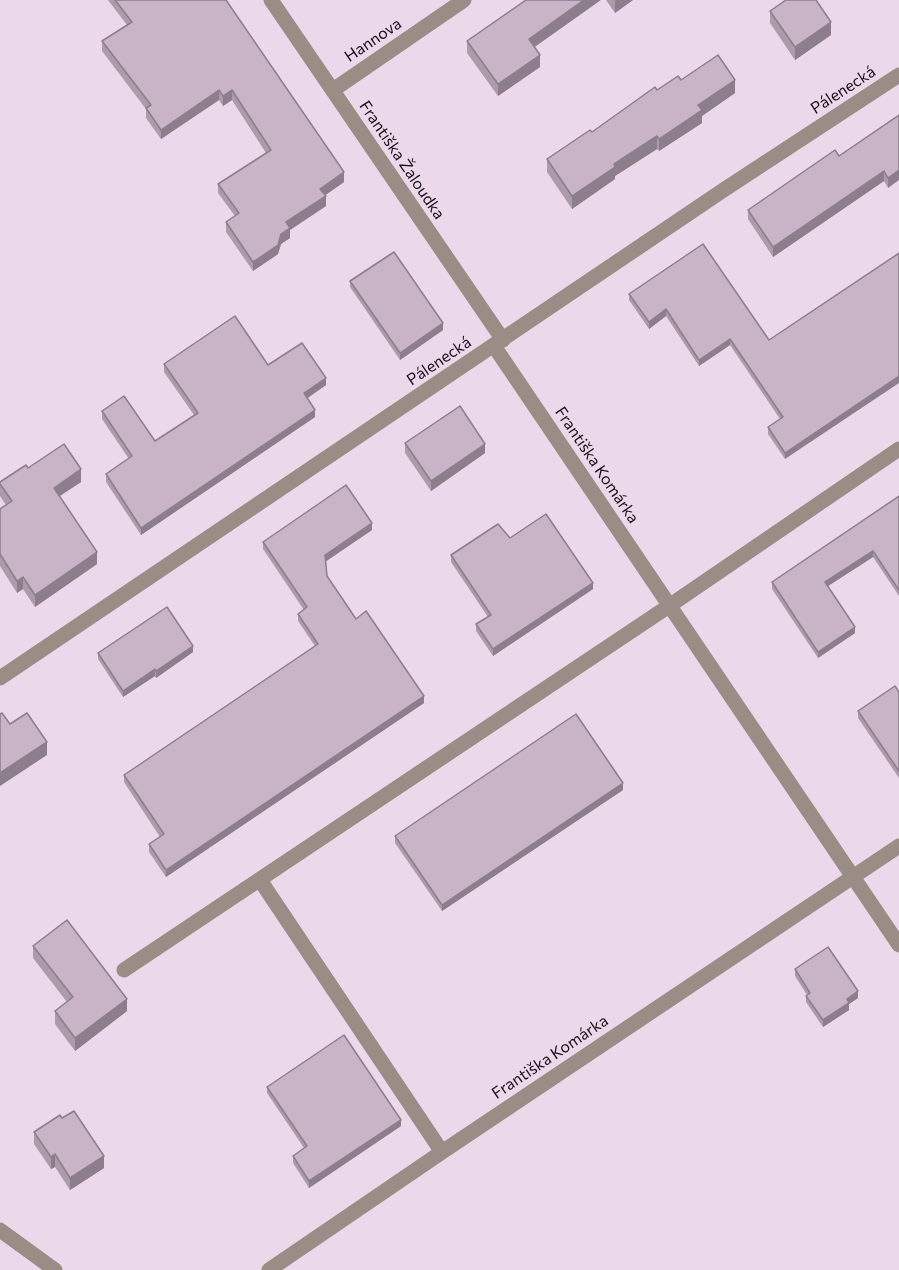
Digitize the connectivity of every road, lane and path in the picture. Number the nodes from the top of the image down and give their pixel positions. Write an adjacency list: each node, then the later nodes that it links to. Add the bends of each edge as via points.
1 (271, 0): 4 (street, Františka Žaloudka)
2 (464, 0): 4 (street, Hannova)
3 (899, 75): 5 (street, Pálenecká)
4 (333, 90): 5 (street, Františka Žaloudka)
5 (498, 343): 7 (street, Františka Komárka); 8 (street, Pálenecká)
6 (899, 448): 7 (street)
7 (669, 606): 10 (street, Františka Komárka); 11 (street)
8 (0, 678)
9 (899, 846): 10 (street, Františka Komárka)
10 (853, 877): 12 (street, Františka Komárka); 14 (street, Františka Komárka)
11 (260, 880): 13 (street); 14 (street)
12 (899, 945)
13 (124, 970)
14 (442, 1152): 17 (street, Františka Komárka)
15 (0, 1230): 16 (street)
16 (55, 1270)
17 (269, 1270)

